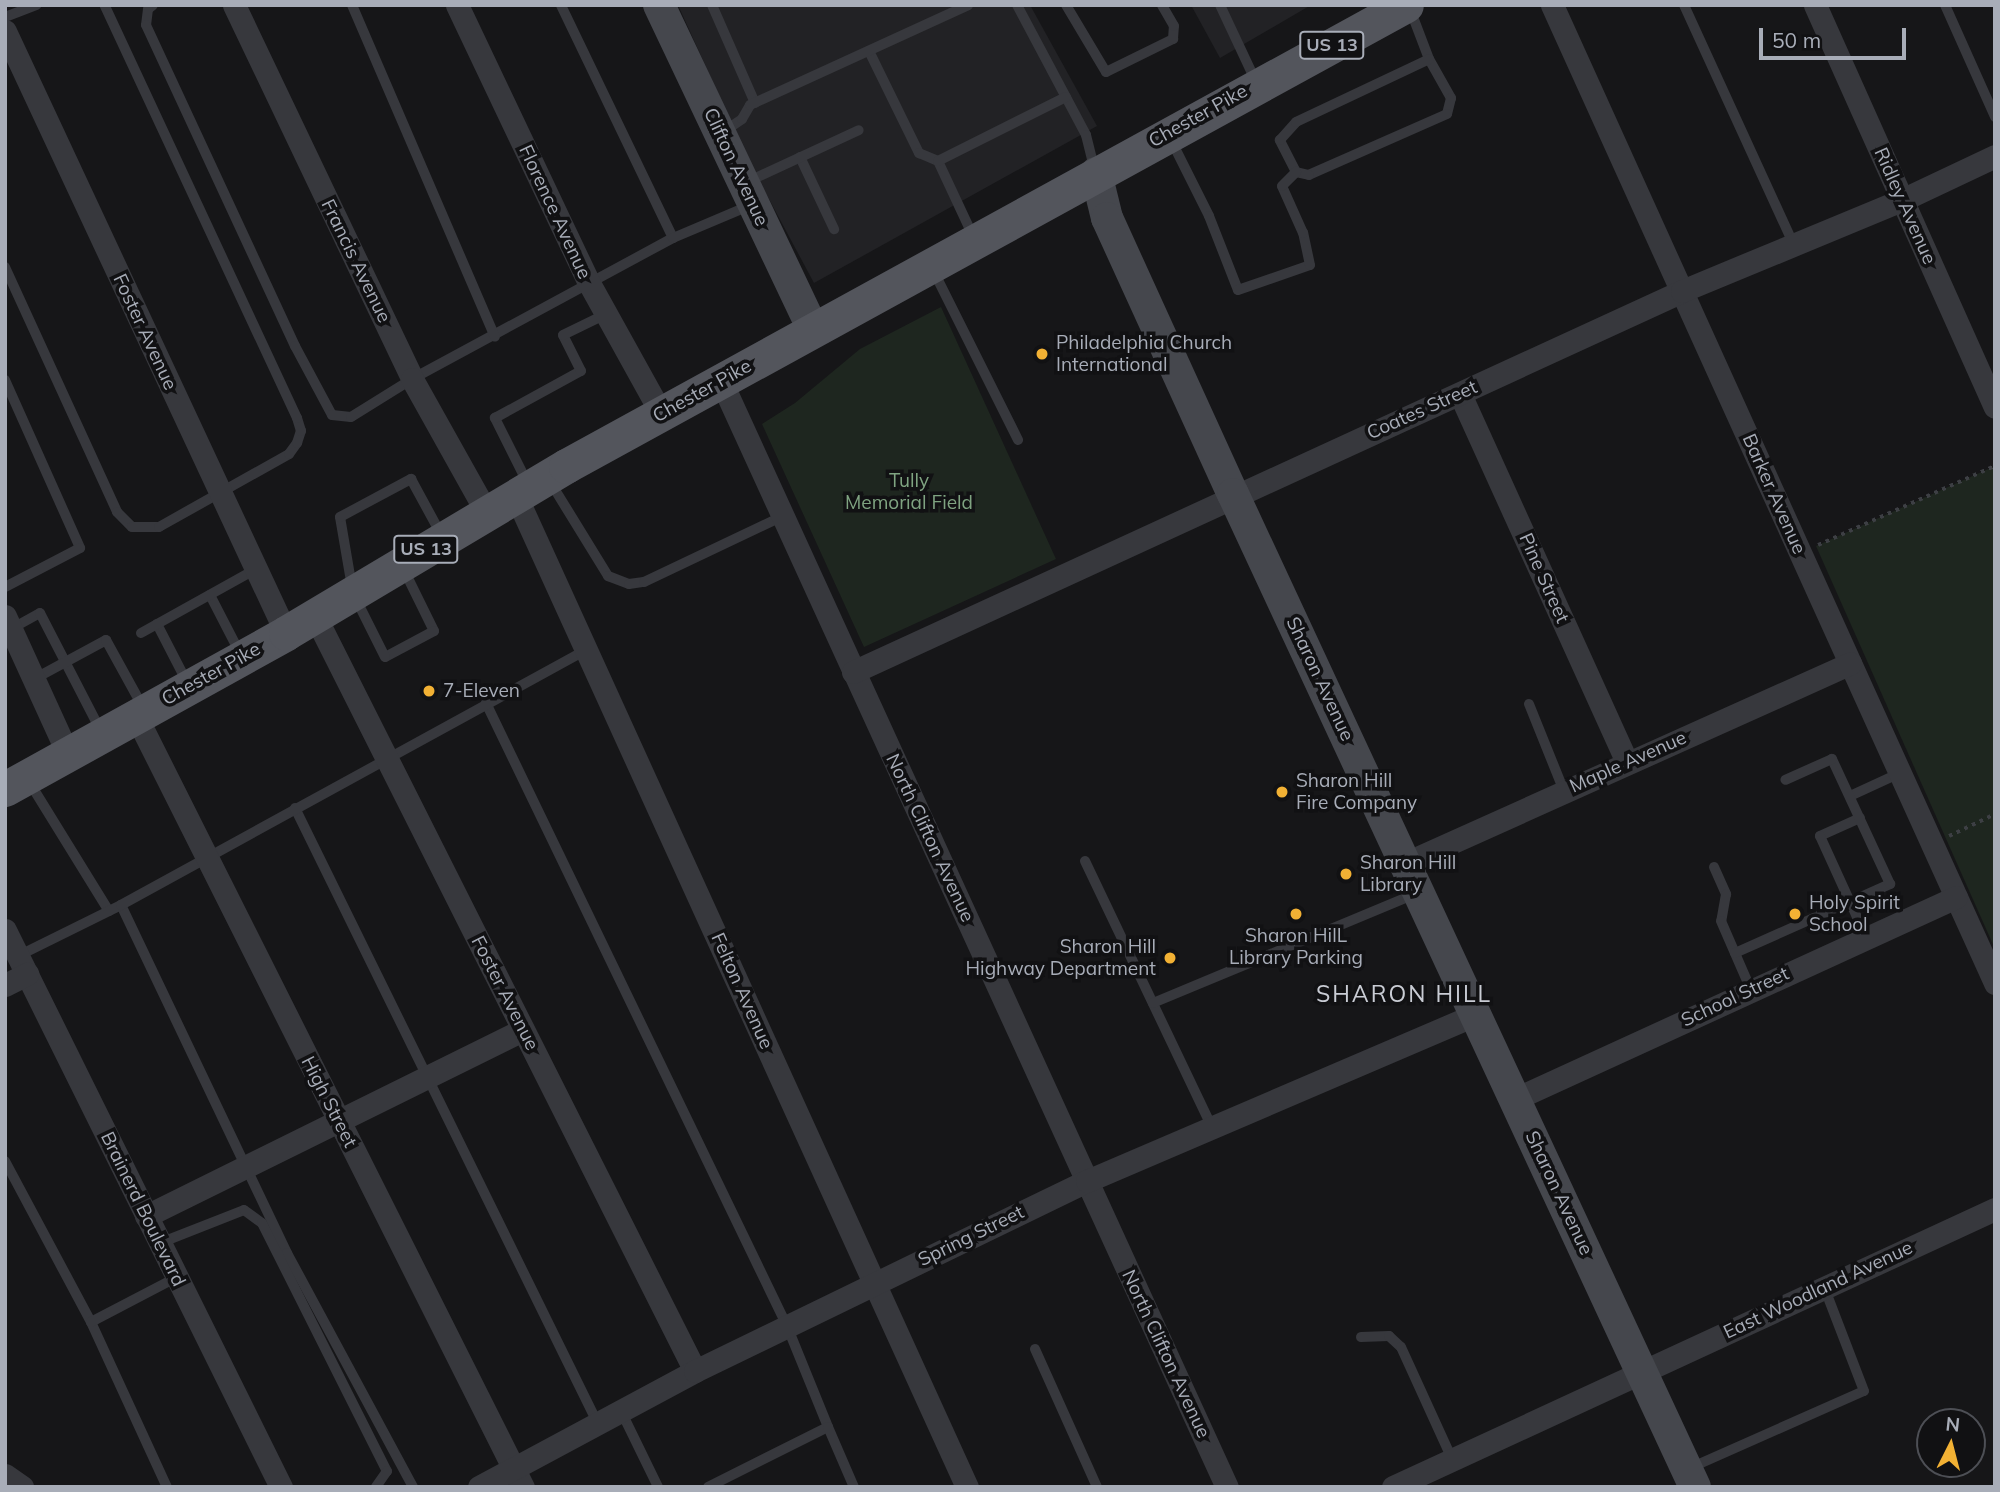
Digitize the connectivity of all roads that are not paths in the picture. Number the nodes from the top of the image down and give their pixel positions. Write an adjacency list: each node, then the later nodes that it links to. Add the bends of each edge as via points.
1 (37, 5): 20 (lane)
2 (104, 5): 56 (lane, via 301,431 289,454)
3 (153, 5): 49 (lane, via 146,25 332,415 351,417)
4 (234, 5): 49 (street, Francis Avenue)
5 (352, 5): 48 (lane)
6 (457, 5): 44 (street, Florence Avenue)
7 (562, 5): 39 (lane)
8 (659, 5): 29 (street, Clifton Avenue)
9 (712, 5): 26 (lane)
10 (968, 5): 22 (lane)
11 (1017, 5): 25 (lane)
12 (1066, 5): 13 (lane, via 1106,72 1175,37)
13 (1163, 5)
14 (1552, 5): 45 (street, Barker Avenue)
15 (1684, 5): 41 (lane)
16 (1815, 5): 37 (street, Ridley Avenue)
17 (1945, 5): 27 (lane)
18 (1223, 6): 24 (lane)
19 (1399, 7): 23 (lane); 24 (main road, Chester Pike / US 13)
20 (5, 17)
21 (5, 31): 56 (street, Foster Avenue)
22 (869, 51): 26 (lane); 33 (lane, via 919,153)
23 (1429, 59): 34 (lane, via 1296,122 1280,140); 34 (lane, via 1451,98 1447,114 1309,175)
24 (1257, 85): 30 (main road, Chester Pike / US 13)
25 (1066, 97): 33 (lane); 35 (lane, via 1087,135)
26 (755, 103): 29 (lane, via 743,119)
27 (1995, 117)
28 (859, 130): 32 (lane)
29 (720, 133): 36 (street, Clifton Avenue)
30 (1168, 133): 34 (lane, via 1209,216 1238,290 1310,265 1303,233 1282,186); 35 (main road, Chester Pike / US 13)
31 (1995, 156): 37 (street, Coates Street)
32 (800, 157): 36 (lane); 38 (lane)
33 (938, 161): 40 (lane)
34 (1296, 172)
35 (1096, 173): 40 (main road, Chester Pike / US 13); 58 (street, Sharon Avenue, via 1107,218)
36 (749, 194): 39 (lane); 47 (street, Clifton Avenue)
37 (1902, 200): 41 (street, Coates Street); 53 (street, Ridley Avenue)
38 (834, 229)
39 (673, 238): 44 (lane)
40 (975, 240): 42 (main road, Chester Pike / US 13)
41 (1794, 245): 45 (street, Coates Street)
42 (930, 264): 47 (main road, Chester Pike / US 13); 55 (lane)
43 (5, 267): 56 (lane, via 117,512 132,527 159,527)
44 (589, 283): 46 (street, Florence Avenue); 48 (lane)
45 (1682, 291): 52 (street, Coates Street); 73 (street, Barker Avenue)
46 (606, 314): 54 (street, Florence Avenue); 57 (lane, via 564,335 581,371 495,418)
47 (813, 329): 51 (main road, Chester Pike / US 13)
48 (495, 337): 49 (lane)
49 (412, 379): 57 (street, Francis Avenue)
50 (5, 380): 63 (lane, via 80,548)
51 (720, 381): 54 (main road, Chester Pike / US 13); 59 (street, North Clifton Avenue)
52 (1460, 394): 58 (street, Coates Street); 83 (street, Pine Street)
53 (1995, 407)
54 (662, 413): 57 (main road, Chester Pike / US 13)
55 (1018, 440)
56 (220, 493): 62 (street, Foster Avenue)
57 (520, 494): 59 (lane, via 608,576 629,584 644,582); 60 (main road, Chester Pike / US 13); 70 (street, Felton Avenue)
58 (1233, 494): 74 (street, Coates Street); 93 (street, Sharon Avenue)
59 (783, 516): 74 (street, North Clifton Avenue)
60 (444, 539): 61 (main road, Chester Pike / US 13); 64 (lane, via 411,479 340,517)
61 (402, 564): 64 (main road, Chester Pike / US 13); 64 (lane, via 434,631 385,657)
62 (256, 569): 65 (lane); 68 (street, Foster Avenue)
63 (5, 587)
64 (353, 593): 68 (main road, Chester Pike / US 13)
65 (210, 595): 67 (lane); 71 (lane)
66 (8, 622): 72 (lane, via 40,614); 75 (street)
67 (157, 624): 69 (lane); 76 (lane)
68 (300, 624): 71 (main road, Chester Pike / US 13); 82 (street, Foster Avenue)
69 (141, 633)
70 (586, 650): 77 (lane); 121 (street, Felton Avenue)
71 (242, 657): 76 (main road, Chester Pike / US 13)
72 (65, 662): 75 (lane); 79 (lane, via 106,640); 80 (lane)
73 (1850, 663): 83 (street, Maple Avenue); 84 (street, Barker Avenue)
74 (853, 672): 116 (street, North Clifton Avenue)
75 (34, 680): 81 (street)
76 (190, 686): 79 (main road, Chester Pike / US 13)
77 (486, 703): 82 (lane); 124 (lane)
78 (1529, 704): 87 (lane)
79 (141, 714): 80 (main road, Chester Pike / US 13); 91 (street, High Street)
80 (103, 734): 81 (main road, Chester Pike / US 13)
81 (68, 754): 86 (main road, Chester Pike / US 13)
82 (386, 757): 89 (lane); 109 (street, Foster Avenue)
83 (1627, 762): 87 (street, Maple Avenue)
84 (1900, 773): 88 (lane); 96 (street, Barker Avenue)
85 (1785, 780): 88 (lane, via 1832,759)
86 (16, 783): 99 (lane)
87 (1564, 791): 93 (street, Maple Avenue)
88 (1850, 796): 90 (lane)
89 (295, 808): 91 (lane); 110 (lane)
90 (1860, 818): 97 (lane, via 1820,836); 97 (lane, via 1890,884)
91 (206, 857): 98 (lane); 112 (street, High Street)
92 (1085, 861): 107 (lane)
93 (1406, 863): 95 (street, Sharon Avenue)
94 (1714, 867): 102 (lane, via 1726,894 1721,921)
95 (1420, 892): 107 (lane); 108 (street, Sharon Avenue)
96 (1956, 897): 101 (street, School Street); 104 (street, Barker Avenue)
97 (1850, 902): 101 (lane); 102 (lane)
98 (121, 905): 99 (lane); 115 (lane)
99 (109, 911): 103 (lane)
100 (5, 930): 103 (street, Brainerd Boulevard)
101 (1866, 937): 106 (street, School Street)
102 (1735, 953): 106 (lane)
103 (22, 965): 105 (street); 118 (street, Brainerd Boulevard)
104 (1995, 983)
105 (5, 985)
106 (1751, 990): 111 (street, School Street)
107 (1153, 1003): 113 (lane)
108 (1476, 1014): 111 (street, Sharon Avenue); 113 (street, Spring Street)
109 (523, 1030): 110 (street); 127 (street, Foster Avenue)
110 (430, 1076): 112 (street); 130 (lane)
111 (1515, 1099): 128 (street, Sharon Avenue)
112 (338, 1120): 115 (street); 134 (street, High Street)
113 (1212, 1127): 116 (street, Spring Street)
114 (5, 1161): 123 (lane)
115 (247, 1165): 118 (street); 140 (lane, via 294,1265)
116 (1087, 1181): 121 (street, Spring Street); 147 (street, North Clifton Avenue)
117 (1995, 1209): 122 (street, East Woodland Avenue)
118 (146, 1216): 119 (street, Brainerd Boulevard)
119 (160, 1243): 120 (street, Brainerd Boulevard); 139 (lane, via 244,1210 262,1223 387,1471)
120 (177, 1277): 123 (lane); 138 (street, Brainerd Boulevard)
121 (874, 1282): 124 (street, Spring Street); 145 (street, Felton Avenue)
122 (1824, 1287): 128 (street, East Woodland Avenue); 135 (lane, via 1864,1391)
123 (91, 1322): 137 (lane)
124 (787, 1326): 127 (street, Spring Street); 131 (lane)
125 (1361, 1337): 132 (lane, via 1389,1336 1401,1347)
126 (1035, 1349): 146 (lane)
127 (695, 1371): 129 (street, Spring Street)
128 (1641, 1371): 132 (street, East Woodland Avenue); 135 (street, Sharon Avenue)
129 (621, 1411): 130 (street, Spring Street); 142 (lane)
130 (598, 1424): 134 (street, Spring Street)
131 (828, 1427): 143 (lane); 144 (lane)
132 (1452, 1459): 148 (street, East Woodland Avenue)
133 (5, 1475): 136 (street)
134 (519, 1478): 141 (street, Spring Street)
135 (1691, 1478)
136 (23, 1487)
137 (167, 1487)
138 (281, 1487)
139 (376, 1487)
140 (412, 1487)
141 (479, 1487)
142 (658, 1487)
143 (708, 1487)
144 (854, 1487)
145 (967, 1487)
146 (1097, 1487)
147 (1227, 1487)
148 (1393, 1487)

